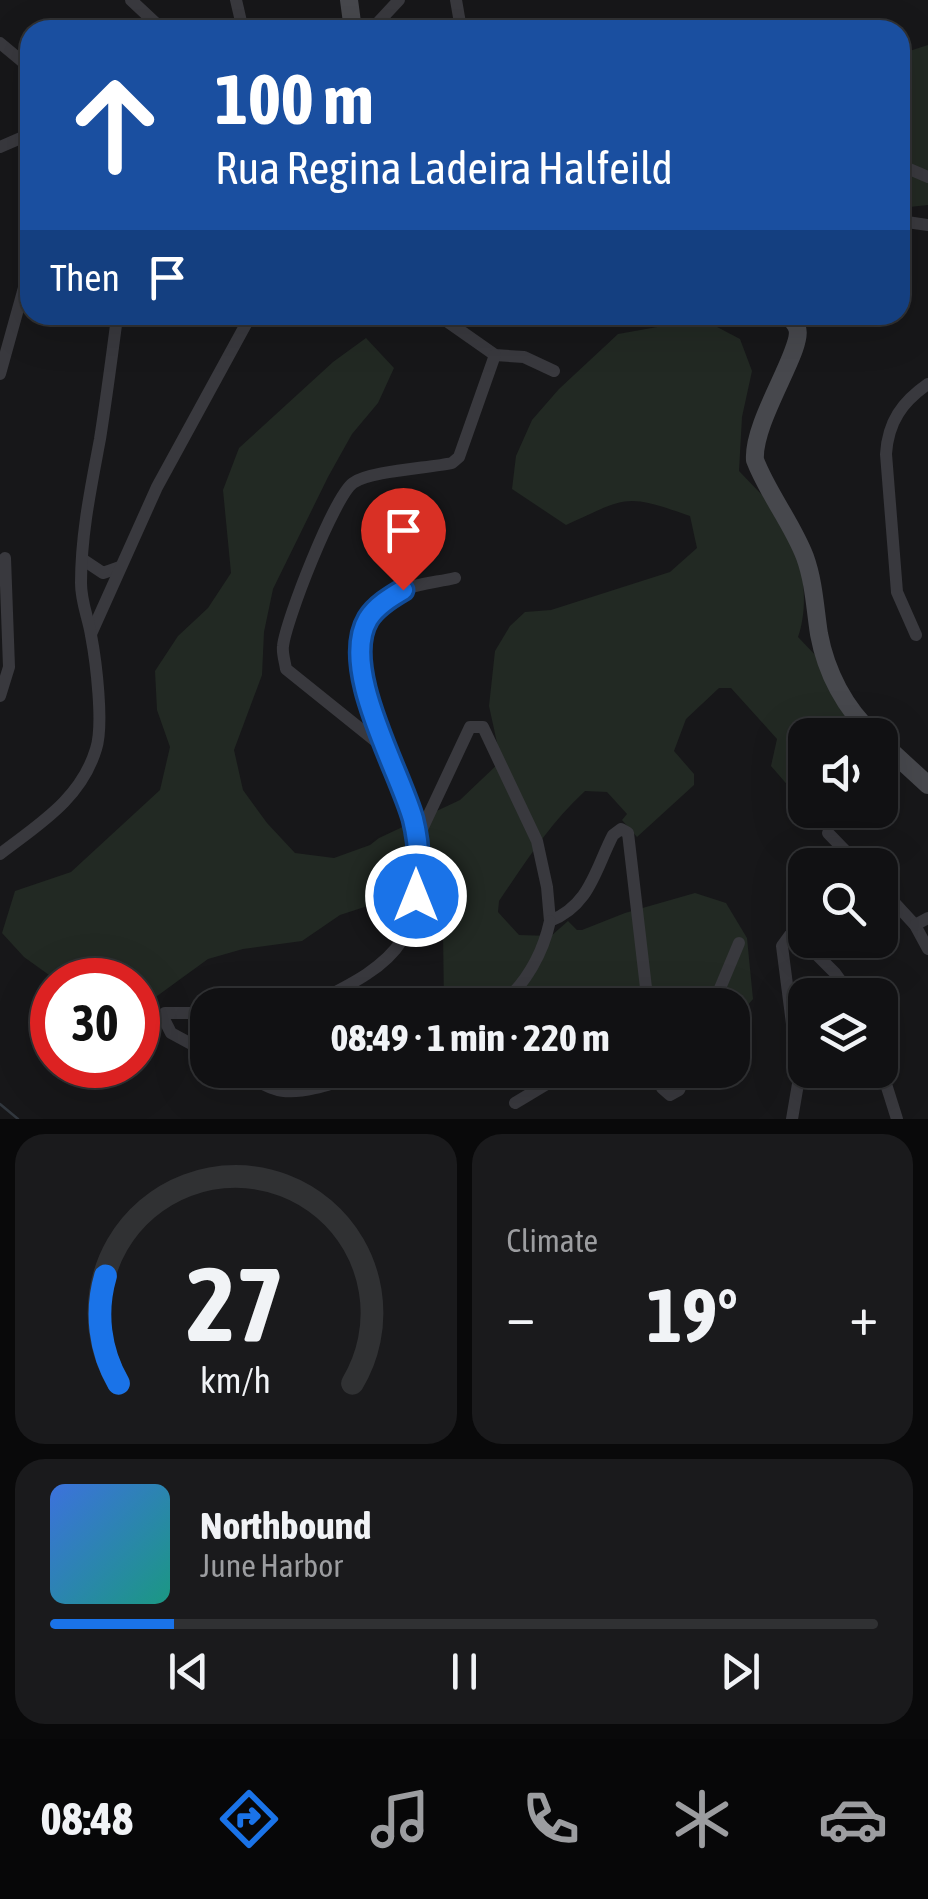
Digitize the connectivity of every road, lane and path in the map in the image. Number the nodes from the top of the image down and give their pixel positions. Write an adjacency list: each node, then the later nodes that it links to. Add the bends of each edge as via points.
1 (131, 0): 3 (street)
2 (399, 0): 4 (street)
3 (152, 20)
4 (380, 20)
5 (0, 42): 6 (street)
6 (20, 59)
7 (20, 302): 14 (street)
8 (118, 325): 17 (street)
9 (245, 325): 18 (street)
10 (452, 325): 12 (street)
11 (795, 325): 23 (main road, via 797,346 754,444 756,460 805,558 832,676)
12 (495, 355): 13 (street, via 524,357); 24 (street, via 459,457 370,476 353,483 339,501 315,549 282,648 286,669)
13 (554, 371)
14 (0, 374)
15 (928, 384): 21 (street, via 907,401 887,435 896,592)
16 (5, 558): 22 (street, via 10,668)
17 (82, 559): 18 (street, via 103,572); 20 (street)
18 (120, 567): 20 (street)
19 (455, 578): 24 (street, via 403,590 368,620 361,662)
20 (91, 635): 30 (street, via 101,723 87,772 47,820)
21 (916, 635)
22 (0, 696)
23 (859, 718)
24 (388, 751): 28 (street)
25 (898, 758): 26 (main road)
26 (928, 786)
27 (828, 833): 29 (street)
28 (416, 842): 33 (street, via 470,727 483,727 537,841); 38 (street, via 414,916 401,942)
29 (843, 848)
30 (0, 854)
31 (898, 908): 34 (street)
32 (928, 918): 34 (street)
33 (550, 921): 39 (street); 40 (street, via 584,898 614,835 624,829)
34 (914, 926): 36 (street)
35 (739, 943): 41 (street)
36 (928, 949)
37 (838, 978): 42 (street, via 790,935 782,946)
38 (339, 988)
39 (518, 988)
40 (646, 988)
41 (721, 988)
42 (788, 993)
43 (190, 1013): 44 (street, via 165,1013 164,1024)
44 (190, 1044)
45 (272, 1088): 46 (street)
46 (311, 1088)
47 (540, 1088): 50 (street)
48 (797, 1088): 51 (street)
49 (887, 1088): 52 (street)
50 (515, 1103)
51 (792, 1119)
52 (897, 1119)

